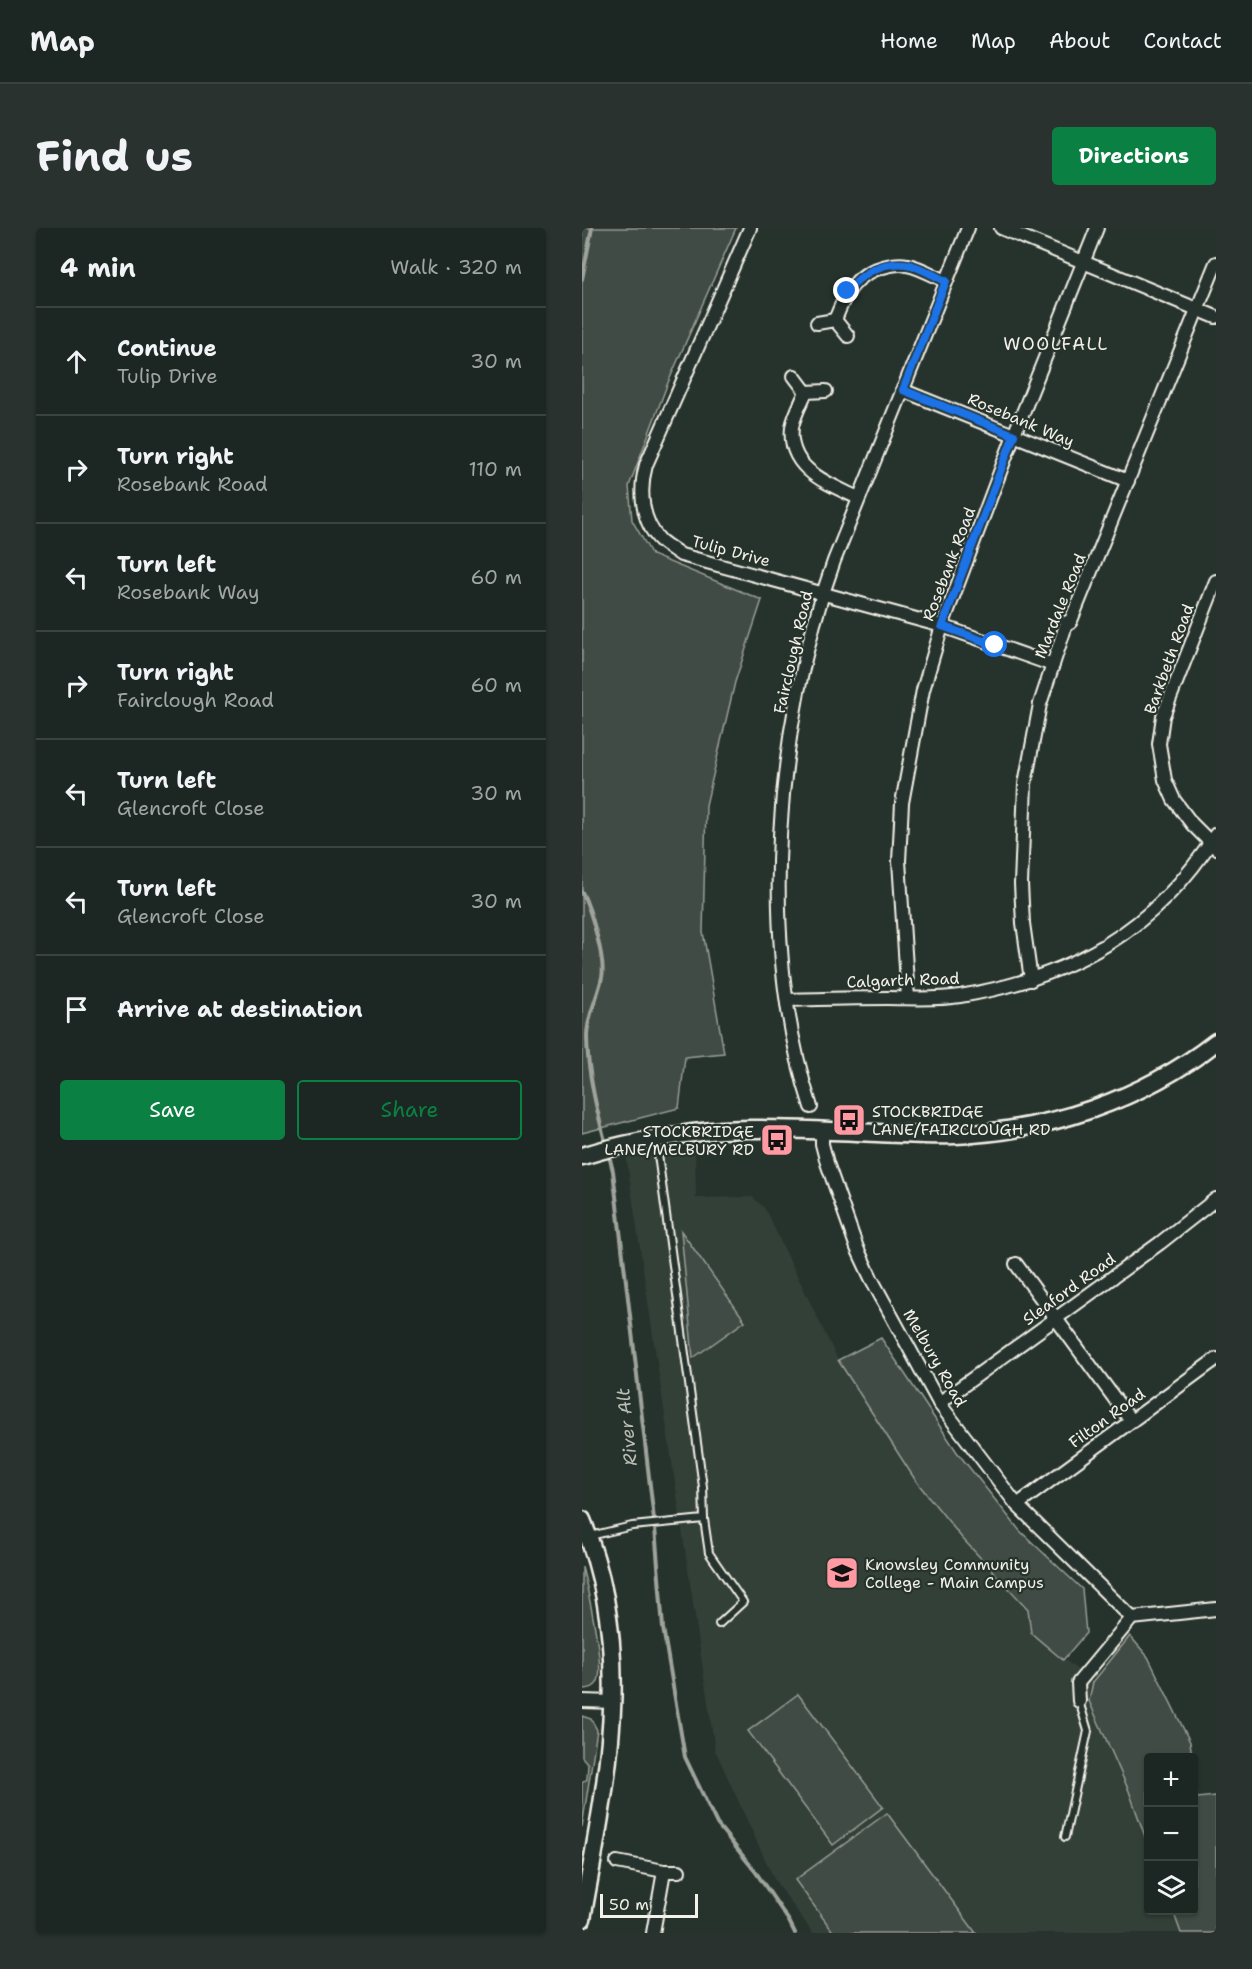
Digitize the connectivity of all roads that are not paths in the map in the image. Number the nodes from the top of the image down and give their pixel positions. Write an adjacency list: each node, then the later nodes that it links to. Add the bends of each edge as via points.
1 (750, 228): 21 (street, Tulip Drive, via 646,465 642,478 644,512 660,540 681,555)
2 (968, 228): 7 (street, Fairclough Road)
3 (1001, 228): 5 (street)
4 (1096, 228): 5 (street, Rosebank Road)
5 (1084, 261): 8 (street); 17 (street, Rosebank Road)
6 (1216, 263): 8 (street, Mardale Road)
7 (946, 281): 10 (street, via 906,264 871,270 847,291); 14 (street, Fairclough Road)
8 (1197, 309): 9 (street); 18 (street, Mardale Road)
9 (1216, 317)
10 (835, 320): 11 (street); 12 (street)
11 (817, 323)
12 (848, 336)
13 (794, 376): 16 (street)
14 (903, 390): 17 (street, Rosebank Way); 19 (street, Fairclough Road)
15 (826, 391): 16 (street)
16 (806, 392): 19 (street, via 792,426 793,449 801,464 817,478)
17 (1014, 435): 18 (street, Rosebank Way); 22 (street, Rosebank Road)
18 (1128, 481): 23 (street, Mardale Road, via 1070,623 1067,622)
19 (858, 498): 21 (street, Fairclough Road)
20 (1216, 581): 24 (street, Barkbeth Road, via 1163,716 1159,744 1174,800 1192,824)
21 (822, 593): 22 (street, Tulip Drive); 27 (street, Fairclough Road, via 797,694 783,794 778,860)
22 (942, 626): 23 (street, Tulip Drive); 26 (street, Rosebank Road, via 923,690 902,803 899,861)
23 (1053, 665): 25 (street, Mardale Road, via 1040,704 1025,784 1021,884)
24 (1214, 842): 25 (street, Calgarth Road, via 1174,891 1128,930 1078,961)
25 (1032, 980): 26 (street, Calgarth Road, via 958,996)
26 (908, 998): 27 (street, Calgarth Road)
27 (787, 1000): 29 (street, Fairclough Road, via 794,1047)
28 (1216, 1042): 30 (main road, via 1180,1068 1142,1088 1044,1123 953,1136)
29 (811, 1107)
30 (822, 1131): 31 (main road, via 754,1129); 37 (street, Melbury Road, via 827,1163 857,1248)
31 (656, 1140): 32 (main road); 40 (lane, via 703,1487)
32 (582, 1156)
33 (1216, 1199): 35 (street, Sleaford Road)
34 (1016, 1264): 35 (street)
35 (1056, 1318): 37 (street, Sleaford Road); 38 (street)
36 (1216, 1359): 38 (street, Filton Road)
37 (939, 1403): 39 (street, Melbury Road)
38 (1131, 1421): 39 (street, Filton Road)
39 (1017, 1504): 44 (street, Melbury Road)
40 (704, 1519): 42 (lane); 45 (lane, via 709,1553 743,1602)
41 (582, 1520): 42 (main road)
42 (589, 1536): 48 (main road, via 609,1614)
43 (1216, 1609): 44 (street)
44 (1132, 1618): 47 (street, via 1078,1683)
45 (719, 1624)
46 (582, 1701): 48 (street)
47 (1079, 1701): 49 (lane, via 1088,1731)
48 (614, 1702): 53 (main road, via 607,1776)
49 (1065, 1837)
50 (617, 1862): 51 (street)
51 (664, 1871): 52 (street); 54 (street)
52 (679, 1871)
53 (582, 1919)
54 (652, 1933)

